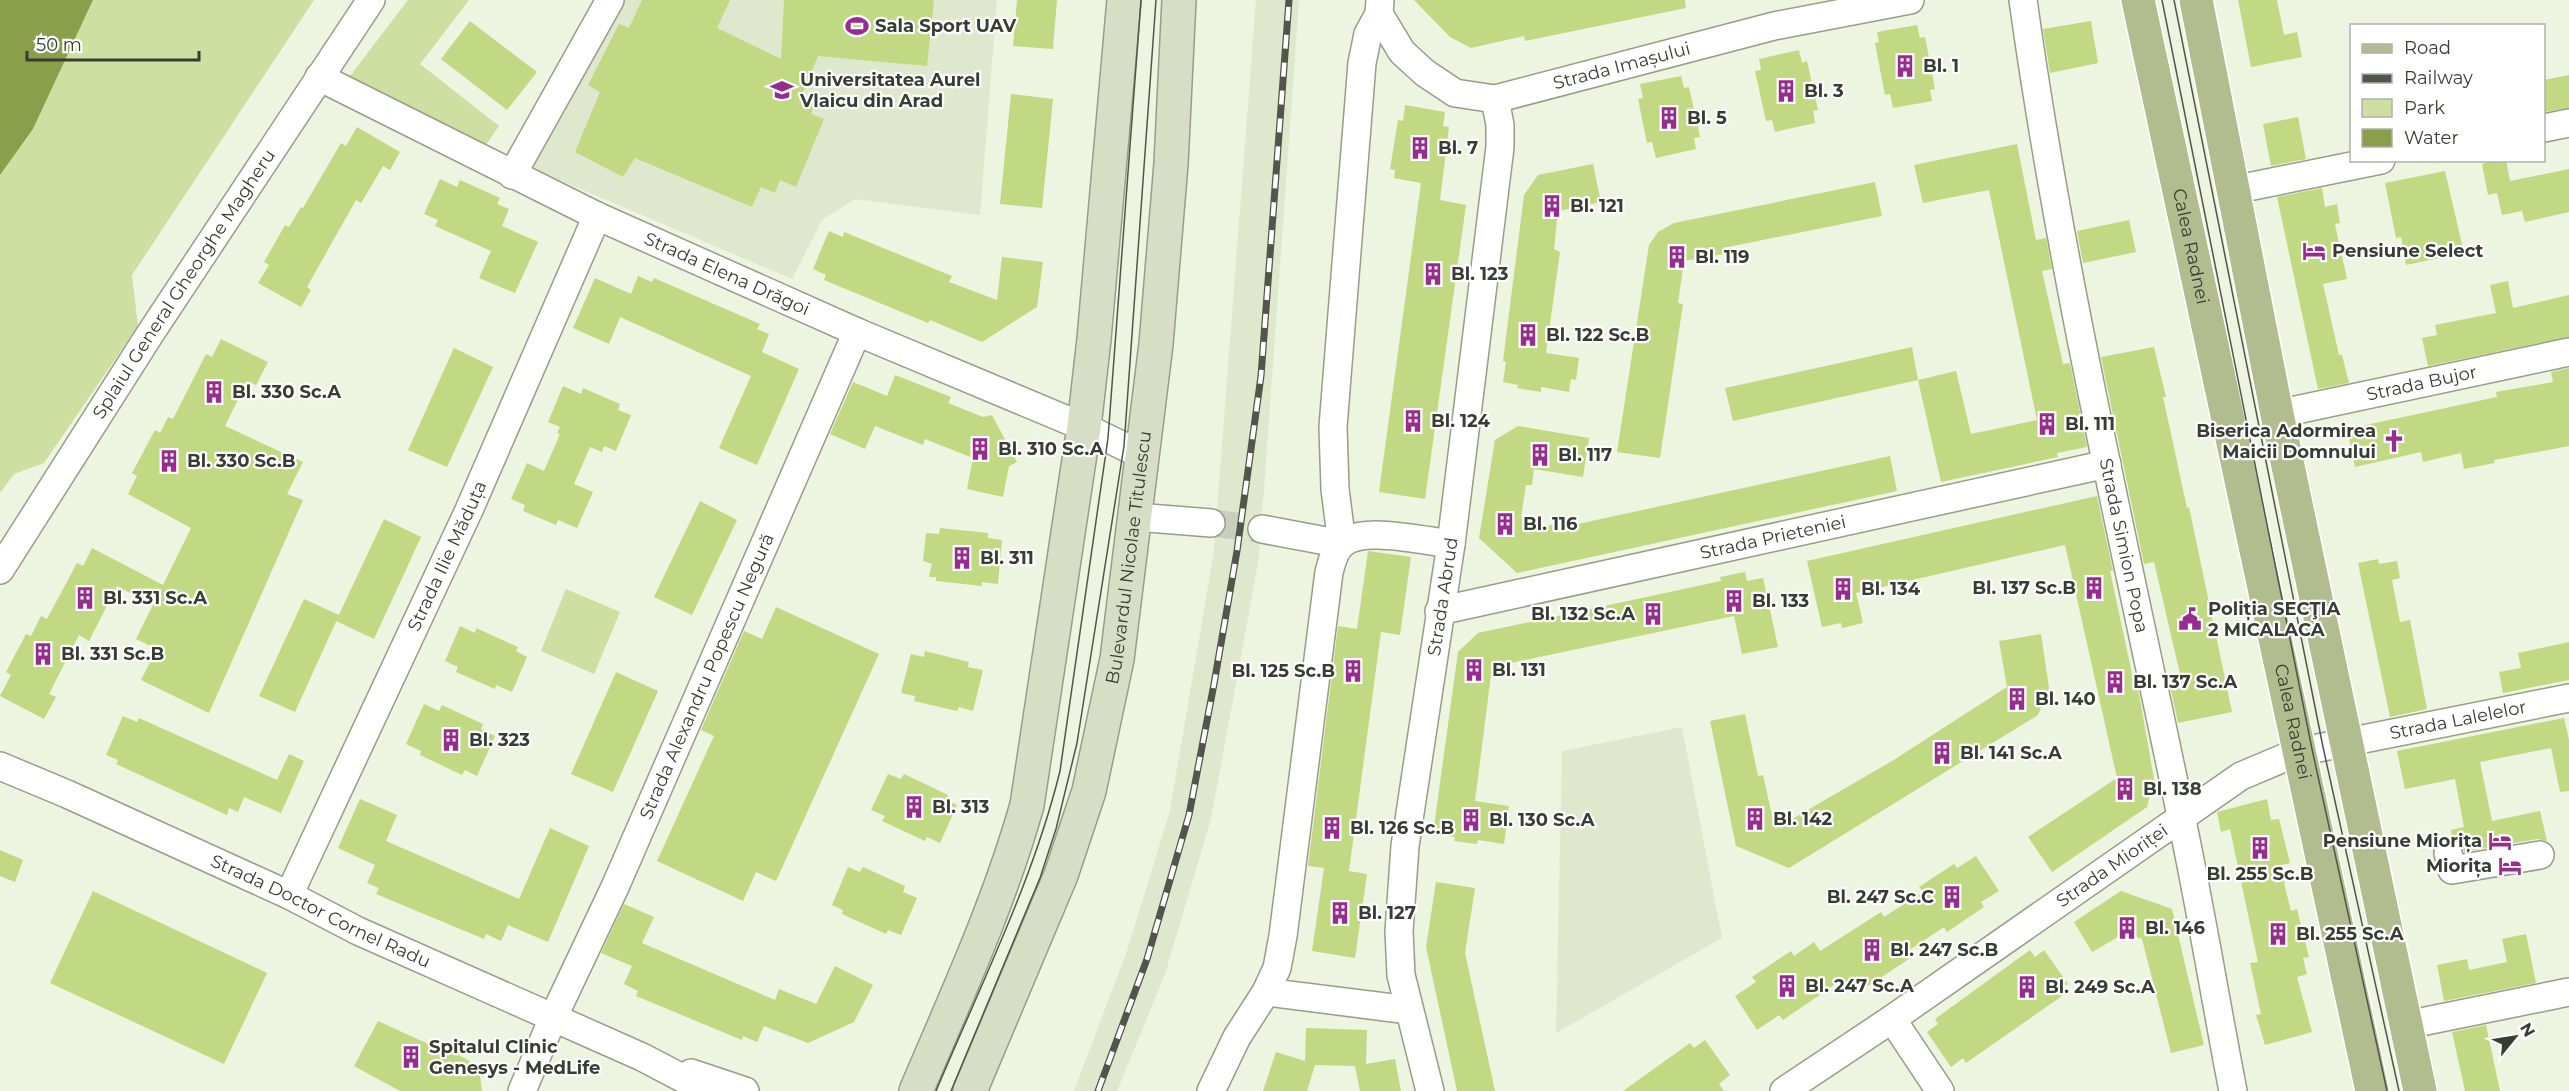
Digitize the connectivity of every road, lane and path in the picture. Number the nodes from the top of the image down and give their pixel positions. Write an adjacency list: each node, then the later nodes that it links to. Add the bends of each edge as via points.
1 (371, 0): 10 (street, Splaiul General Gheorghe Magheru)
2 (610, 0): 15 (street)
3 (1124, 0): 21 (main road)
4 (1179, 0): 22 (main road, Bulevardul Nicolae Titulescu, via 1170,175)
5 (1910, 0): 11 (street, Strada Imașului, via 1774,26)
6 (2023, 0): 23 (street, Strada Simion Popa, via 2038,112)
7 (2138, 0): 33 (main road, Calea Radnei)
8 (2196, 0): 16 (main road)
9 (1380, 7): 11 (street, Strada Imașului, via 1402,52 1425,73 1455,93); 27 (street, via 1368,34 1362,63 1333,428)
10 (319, 77): 15 (street, Strada Elena Drăgoi); 29 (street, Splaiul General Gheorghe Magheru)
11 (1495, 99): 28 (street, Strada Abrud, via 1500,147)
12 (2569, 123): 13 (street)
13 (2545, 128)
14 (2371, 162): 16 (street)
15 (512, 175): 17 (street, Strada Elena Drăgoi)
16 (2233, 190): 20 (main road)
17 (597, 216): 18 (street, Strada Elena Drăgoi); 38 (street, Strada Ilie Măduța, via 469,510)
18 (857, 332): 21 (street, Strada Elena Drăgoi); 42 (street, Strada Alexandru Popescu Negură, via 620,877)
19 (2569, 352): 20 (street, Strada Bujor)
20 (2277, 414): 32 (main road)
21 (1084, 427): 22 (street, Strada Elena Drăgoi); 49 (main road, via 1027,805 1011,861)
22 (1142, 455): 24 (main road, Bulevardul Nicolae Titulescu)
23 (2107, 464): 30 (street, Strada Prieteniei); 35 (street, Strada Simion Popa)
24 (1136, 517): 25 (street); 50 (main road, Bulevardul Nicolae Titulescu, via 1118,659 1089,792 1061,875)
25 (1211, 523)
26 (1262, 529): 27 (street)
27 (1342, 544): 28 (street, via 1364,536); 39 (street, via 1329,572 1283,936)
28 (1451, 544): 30 (street, Strada Abrud)
29 (0, 570)
30 (1439, 610): 41 (street, Strada Abrud, via 1405,846 1398,932 1401,975)
31 (2569, 698): 32 (street, Strada Lalelelor)
32 (2346, 742): 33 (street, Strada Mioriței); 44 (main road)
33 (2298, 752): 35 (street, Strada Mioriței, via 2241,776); 56 (main road, Calea Radnei)
34 (0, 766): 38 (street, Strada Doctor Cornel Radu)
35 (2181, 816): 43 (street, Strada Mioriței); 55 (street, Strada Simion Popa)
36 (2448, 853): 37 (street, via 2452,870)
37 (2540, 855)
38 (289, 895): 42 (street, Strada Doctor Cornel Radu, via 358,931)
39 (1266, 992): 41 (street); 51 (street, via 1237,1037)
40 (2569, 992): 44 (street)
41 (1410, 1010): 52 (street, Strada Abrud)
42 (553, 1018): 45 (street, Strada Doctor Cornel Radu); 46 (street, Strada Alexandru Popescu Negură)
43 (1892, 1019): 53 (street, Strada Mioriței); 54 (street)
44 (2406, 1025): 57 (main road)
45 (642, 1057): 47 (street, Strada Doctor Cornel Radu); 48 (street, Strada Doctor Cornel Radu)
46 (522, 1091)
47 (707, 1091)
48 (745, 1091)
49 (916, 1091)
50 (970, 1091)
51 (1212, 1091)
52 (1430, 1091)
53 (1784, 1091)
54 (1940, 1091)
55 (2233, 1091)
56 (2372, 1091)
57 (2420, 1091)

